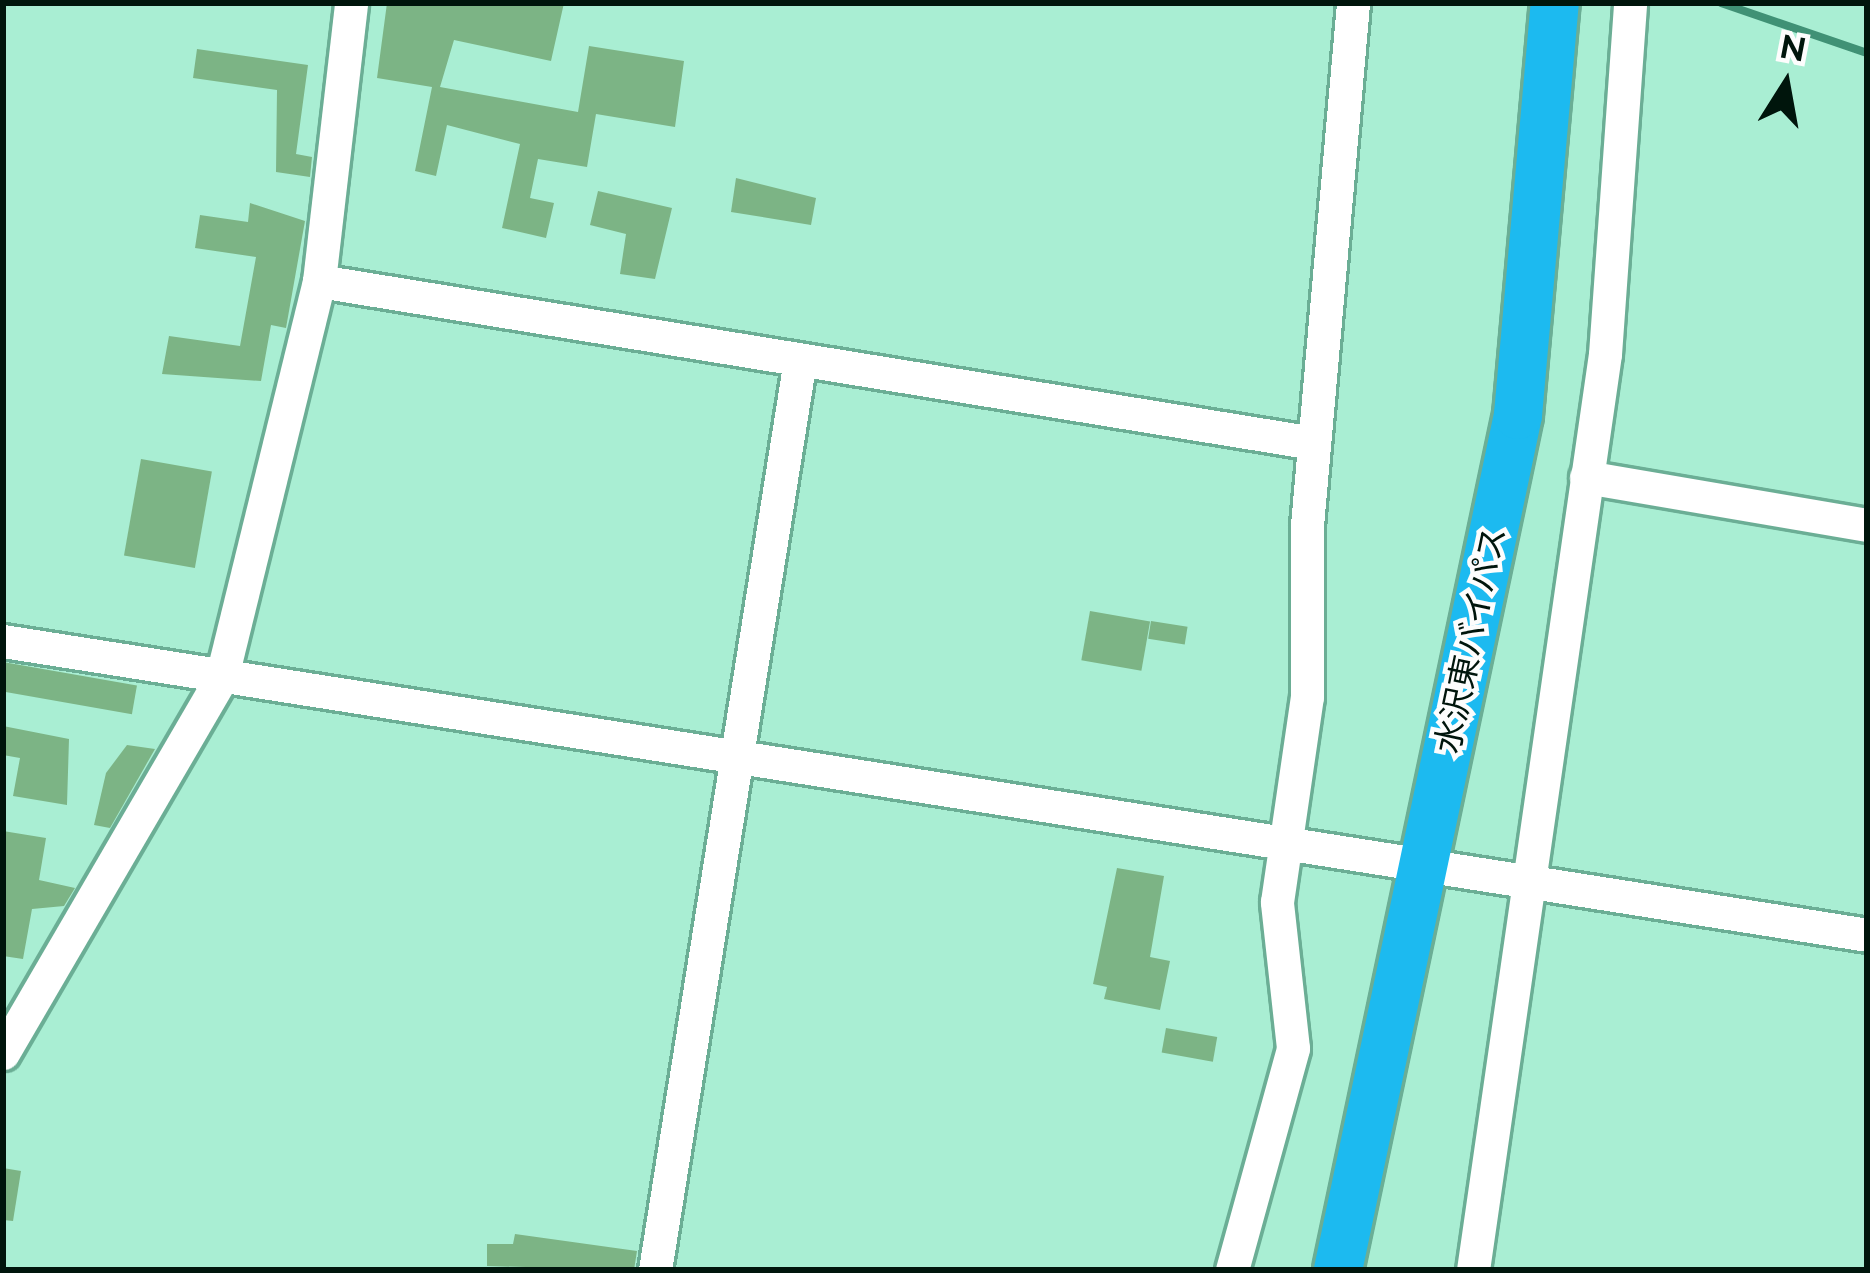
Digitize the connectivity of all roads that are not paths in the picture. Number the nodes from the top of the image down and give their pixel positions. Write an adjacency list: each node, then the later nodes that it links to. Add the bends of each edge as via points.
1 (351, 3): 5 (street)
2 (1353, 3): 7 (street)
3 (1555, 3): 14 (highway, 水沢東バイパス, via 1518,415)
4 (1629, 9): 8 (street)
5 (319, 281): 6 (street); 11 (street)
6 (800, 360): 7 (street); 12 (street)
7 (1315, 442): 13 (street, via 1307,697)
8 (1586, 477): 9 (street); 15 (street)
9 (1867, 525)
10 (3, 641): 11 (street)
11 (222, 676): 12 (street); 17 (street)
12 (739, 753): 13 (street); 18 (street)
13 (1285, 849): 14 (street); 19 (street, via 1276,954 1293,1048)
14 (1423, 871): 15 (street); 20 (highway, 水沢東バイパス)
15 (1534, 890): 16 (street); 21 (street)
16 (1867, 935)
17 (8, 1046)
18 (655, 1270)
19 (1232, 1270)
20 (1338, 1270)
21 (1473, 1270)

